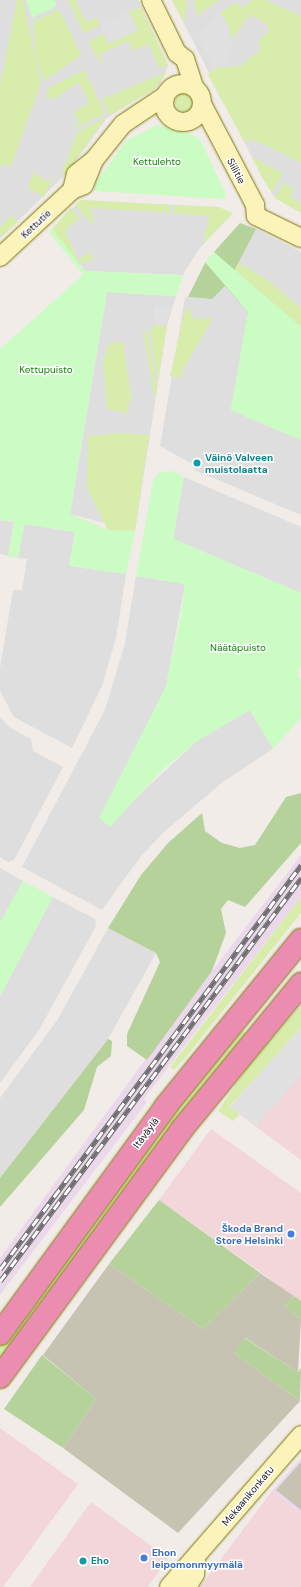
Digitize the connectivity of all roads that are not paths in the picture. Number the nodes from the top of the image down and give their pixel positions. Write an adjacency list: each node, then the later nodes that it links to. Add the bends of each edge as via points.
1 (151, 0): 2 (street)
2 (177, 53): 3 (street, via 185,59); 4 (street, via 177,76)
3 (194, 87): 4 (street, via 183,84); 5 (street)
4 (169, 92): 6 (street, Kettutie, via 142,108); 7 (street, via 165,107)
5 (202, 104): 7 (street, via 197,116); 8 (street, Siilitie, via 217,128)
6 (136, 116): 7 (street); 10 (street, Kettutie, via 113,133 94,160 90,177 84,185 72,190)
7 (179, 119): 8 (street)
8 (217, 137): 9 (street, Siilitie, via 259,219)
9 (301, 238)
10 (0, 257)
11 (301, 940): 13 (highway, Itäväylä, via 166,1106)
12 (301, 984): 14 (highway, via 182,1129)
13 (0, 1334)
14 (0, 1377)
15 (301, 1435): 16 (street, Mekaanikonkatu)
16 (196, 1559): 17 (street, Mekaanikonkatu, via 184,1567); 18 (street, Mekaanikonkatu, via 195,1574)
17 (169, 1587)
18 (187, 1587)

